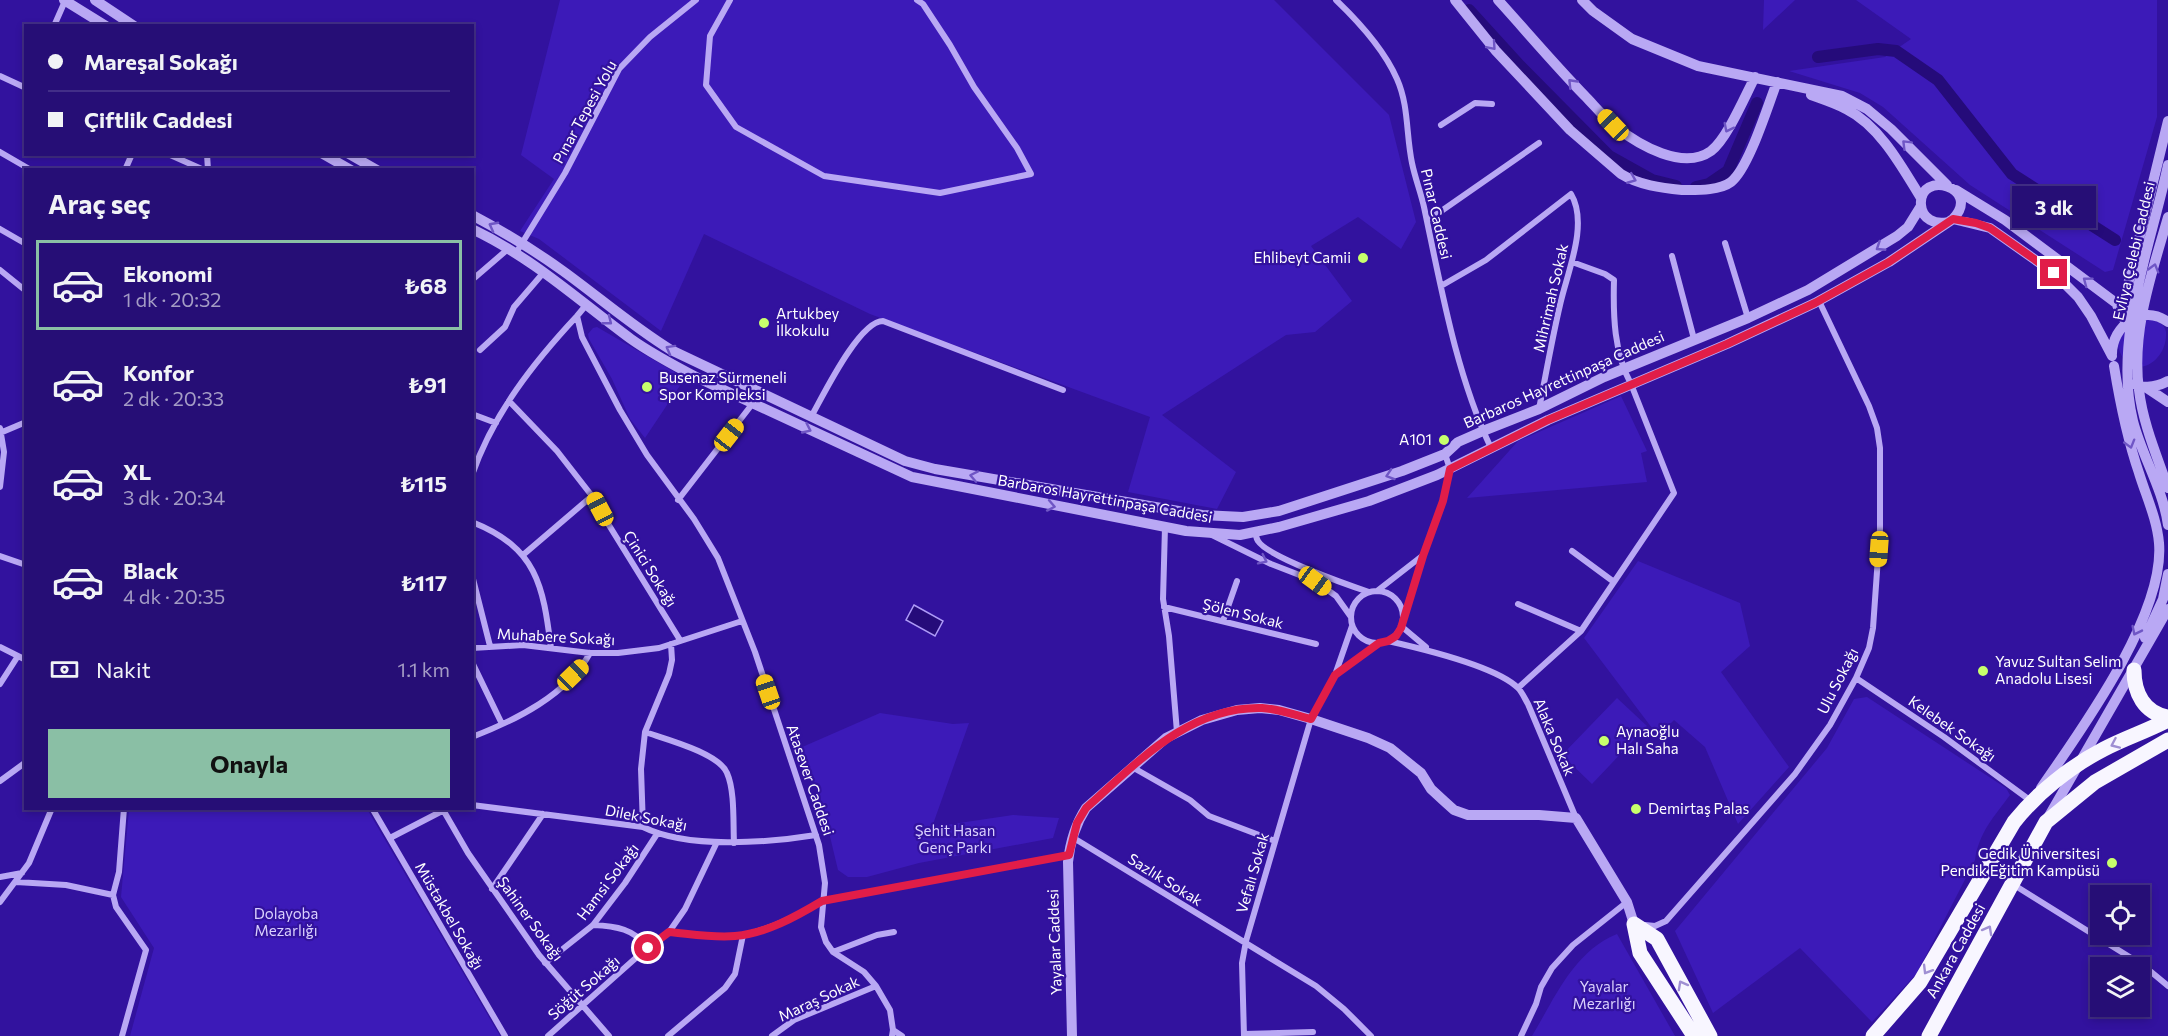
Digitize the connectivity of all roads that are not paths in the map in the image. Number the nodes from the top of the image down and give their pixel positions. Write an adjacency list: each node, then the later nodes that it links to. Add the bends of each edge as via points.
1 (65, 0): 10 (street); 11 (street)
2 (96, 0): 12 (street)
3 (696, 0): 39 (street, Pınar Tepesi Yolu, via 650,37 619,69)
4 (729, 0): 5 (street, via 710,36 706,85 736,127 824,176 940,193 1031,174)
5 (917, 0)
6 (1336, 0): 34 (street, Pınar Caddesi, via 1376,45 1398,80 1412,165)
7 (1455, 0): 15 (street, one-way to 15, via 1496,51 1577,136 1630,180 1692,190 1725,186 1738,175 1747,158)
8 (1498, 0): 14 (street, one-way to 8, via 1720,143 1695,158 1672,156 1613,125)
9 (1582, 0): 14 (street, via 1632,39 1698,66)
10 (55, 24)
11 (103, 24)
12 (131, 24)
13 (0, 76): 16 (street)
14 (1755, 76): 15 (street)
15 (1777, 82): 30 (street, one-way to 15, via 1867,109 1842,96); 31 (street, via 1859,117 1899,163)
16 (24, 88)
17 (1492, 104): 19 (street, via 1475,103)
18 (2168, 121): 53 (street, Evliya Çelebi Caddesi, via 2129,280)
19 (1441, 125)
20 (1539, 143): 34 (street)
21 (0, 152): 26 (street)
22 (173, 156): 27 (street)
23 (326, 156): 28 (street)
24 (352, 156): 29 (street)
25 (2168, 165): 81 (street, Evliya Çelebi Caddesi, via 2134,305 2127,379 2133,420)
26 (28, 168)
27 (201, 168)
28 (348, 168)
29 (374, 168)
30 (1950, 186): 31 (street, via 1936,184); 35 (street, via 1961,203); 53 (street, one-way to 30, via 2116,303 2005,220)
31 (1921, 202): 35 (street, via 1930,221); 52 (street, Barbaros Hayrettinpaşa Caddesi, one-way to 52, via 1908,227 1892,239 1808,290)
32 (474, 216): 39 (street, Barbaros Hayrettinpaşa Caddesi, one-way to 32)
33 (2168, 217): 78 (street, Evliya Çelebi Caddesi, one-way to 33, via 2144,416 2137,357 2143,306)
34 (1427, 221): 47 (street, Pınar Caddesi)
35 (1951, 221): 49 (street, Barbaros Hayrettinpaşa Caddesi); 57 (street, via 1990,228 2054,273 2091,316)
36 (0, 228): 38 (street)
37 (474, 230): 41 (street, Barbaros Hayrettinpaşa Caddesi)
38 (24, 243)
39 (523, 243): 41 (street, Pınar Tepesi Yolu); 63 (street, Barbaros Hayrettinpaşa Caddesi, one-way to 39, via 641,332)
40 (1725, 243): 52 (street)
41 (512, 251): 45 (street, Barbaros Hayrettinpaşa Caddesi); 46 (street, Pınar Tepesi Yolu)
42 (1672, 256): 55 (street)
43 (1572, 262): 47 (street, Mihrimah Sokak, via 1577,220 1576,202 1571,194 1503,247); 58 (street, via 1614,280 1613,313); 66 (street, Mihrimah Sokak)
44 (0, 270): 48 (street)
45 (544, 272): 50 (street, Barbaros Hayrettinpaşa Caddesi); 56 (street, via 514,307 505,327)
46 (474, 278)
47 (1441, 286): 72 (street, Pınar Caddesi)
48 (24, 289)
49 (1819, 301): 60 (street, Barbaros Hayrettinpaşa Caddesi); 122 (street, Ulu Sokağı, via 1869,406 1880,448 1880,529 1873,628)
50 (587, 304): 51 (street); 63 (street, Barbaros Hayrettinpaşa Caddesi, one-way to 63, via 630,338 698,378)
51 (577, 316): 64 (street, via 539,357); 80 (street, Atasever Caddesi, via 582,337 620,410)
52 (1748, 318): 55 (street, Barbaros Hayrettinpaşa Caddesi)
53 (2128, 321): 54 (street, via 2153,315); 57 (street, via 2115,335)
54 (2168, 322)
55 (1694, 339): 58 (street, Barbaros Hayrettinpaşa Caddesi)
56 (480, 350)
57 (2113, 361): 61 (street, via 2128,381); 132 (street, one-way to 132, via 2121,410 2159,544 2156,578 2145,614 2106,691)
58 (1624, 370): 60 (street); 66 (street, Barbaros Hayrettinpaşa Caddesi)
59 (2168, 381): 61 (street)
60 (1631, 384): 73 (street, Barbaros Hayrettinpaşa Caddesi); 94 (street, via 1674,493)
61 (2147, 387): 65 (street)
62 (1062, 390): 68 (street, via 876,321 832,378)
63 (757, 399): 68 (street, Barbaros Hayrettinpaşa Caddesi); 80 (street); 83 (street, Barbaros Hayrettinpaşa Caddesi, one-way to 83, via 912,477)
64 (509, 401): 70 (street); 79 (street, Çinici Sokağı, via 557,451)
65 (2168, 402)
66 (1539, 409): 72 (street, Barbaros Hayrettinpaşa Caddesi)
67 (474, 415): 70 (street)
68 (812, 417): 74 (street, Barbaros Hayrettinpaşa Caddesi, one-way to 68, via 1279,511 1222,517 935,469 905,460)
69 (24, 423): 71 (street)
70 (496, 423): 75 (street)
71 (1, 431): 77 (street, via 4,452)
72 (1483, 431): 73 (street, Pınar Caddesi); 74 (street, Barbaros Hayrettinpaşa Caddesi, via 1458,442)
73 (1491, 448): 76 (street, Barbaros Hayrettinpaşa Caddesi)
74 (1445, 454): 76 (street)
75 (475, 461)
76 (1450, 469): 84 (street, Barbaros Hayrettinpaşa Caddesi, via 1370,501); 89 (street)
77 (0, 487)
78 (2168, 488)
79 (592, 496): 87 (street); 106 (street, Çinici Sokağı)
80 (678, 500): 101 (street, Atasever Caddesi, via 718,558)
81 (2167, 521)
82 (474, 523): 87 (street)
83 (1165, 527): 85 (street, Barbaros Hayrettinpaşa Caddesi); 98 (street)
84 (1255, 532): 85 (street, Barbaros Hayrettinpaşa Caddesi, via 1240,536); 96 (street, via 1258,542 1267,549)
85 (1210, 534): 100 (street, one-way to 100, via 1315,581 1336,596)
86 (1572, 551): 94 (street)
87 (523, 555): 114 (street, via 533,567 542,592)
88 (0, 556): 90 (street)
89 (1423, 556): 95 (street); 103 (street)
90 (24, 564)
91 (2168, 574): 132 (street, via 2163,599 2142,646 2121,681)
92 (1237, 581): 102 (street)
93 (474, 582): 111 (street)
94 (1614, 582): 105 (street)
95 (1377, 591): 96 (street); 103 (street, via 1394,596 1400,603)
96 (1369, 592): 100 (street, via 1356,602)
97 (1518, 604): 105 (street)
98 (1164, 607): 102 (street, Şölen Sokak); 129 (street)
99 (2168, 609): 120 (street)
100 (1351, 617): 104 (street)
101 (742, 621): 106 (street, Muhabere Sokağı); 149 (street, Atasever Caddesi)
102 (1223, 621): 110 (street, Şölen Sokak)
103 (1402, 623): 107 (street, via 1396,636); 115 (street)
104 (1352, 626): 108 (street, via 1363,639); 121 (street, Vefalı Sokak)
105 (1581, 631): 124 (street)
106 (680, 640): 109 (street, Muhabere Sokağı)
107 (1388, 641): 108 (street); 115 (street)
108 (1379, 643): 121 (street)
109 (671, 644): 116 (street, Muhabere Sokağı, via 618,653); 128 (street, via 669,674)
110 (1316, 644)
111 (490, 646): 113 (street, Muhabere Sokağı); 114 (street, Muhabere Sokağı)
112 (0, 647): 117 (street)
113 (474, 648)
114 (551, 648): 116 (street, Muhabere Sokağı)
115 (1432, 651): 124 (street, Alaka Sokak, via 1481,668)
116 (590, 653): 127 (street, via 564,684)
117 (18, 656): 118 (street); 123 (street)
118 (24, 659)
119 (474, 666): 127 (street)
120 (2134, 670): 126 (main road, via 2142,702); 135 (street)
121 (1335, 675): 125 (street, Vefalı Sokak)
122 (1856, 678): 137 (street, Kelebek Sokağı); 165 (street, Ulu Sokağı, via 1830,725 1795,774 1666,921 1655,926)
123 (0, 684)
124 (1518, 688): 145 (street, Alaka Sokak)
125 (1311, 719): 129 (street, Yayalar Caddesi, via 1279,710 1237,710); 145 (street, Yayalar Caddesi, via 1390,748 1421,773 1431,789 1454,810 1468,816); 152 (street, Vefalı Sokak)
126 (2168, 719): 135 (main road, Ankara Caddesi, one-way to 135, via 2102,750)
127 (502, 724): 130 (street)
128 (645, 732): 147 (street, via 641,769); 154 (street, via 705,754 724,768 730,787)
129 (1177, 732): 134 (street, Yayalar Caddesi)
130 (474, 736)
131 (2168, 741): 146 (main road, Ankara Caddesi, via 2095,782)
132 (2059, 762): 137 (street)
133 (24, 763): 136 (street)
134 (1132, 767): 150 (street, Yayalar Caddesi, via 1086,808); 152 (street, via 1190,800 1209,816)
135 (2076, 767): 137 (main road, Ankara Caddesi); 146 (street)
136 (0, 781)
137 (2032, 802): 192 (main road, Ankara Caddesi, one-way to 192, via 2010,829 1920,982)
138 (474, 805): 144 (street, Dilek Sokağı)
139 (51, 810): 156 (street)
140 (124, 810): 161 (street)
141 (373, 810): 151 (street, Müstakbel Sokağı)
142 (442, 810): 151 (street)
143 (445, 810): 160 (street, Şahiner Sokağı)
144 (543, 814): 147 (street, Dilek Sokağı); 160 (street)
145 (1576, 818): 164 (street)
146 (2046, 822): 159 (main road, Ankara Caddesi)
147 (643, 827): 148 (street, Dilek Sokağı)
148 (657, 834): 153 (street, Dilek Sokağı); 166 (street, Hamsi Sokağı)
149 (816, 835): 154 (street, Dilek Sokağı); 162 (street, Atasever Caddesi, via 825,883)
150 (1072, 837): 155 (street, Yayalar Caddesi); 170 (street, Sazlık Sokak)
151 (390, 838): 181 (street, Müstakbel Sokağı)
152 (1275, 841): 170 (street, Vefalı Sokak)
153 (717, 842): 154 (street, Dilek Sokağı); 167 (street, Söğüt Sokağı, via 685,909)
154 (734, 843)
155 (1069, 855): 162 (street); 187 (street, Yayalar Caddesi)
156 (22, 873): 157 (street); 158 (street)
157 (0, 877)
158 (16, 882): 161 (street, via 66,885); 163 (street)
159 (2014, 885): 175 (street, via 2144,966); 193 (main road, Ankara Caddesi, one-way to 159)
160 (492, 889): 173 (street, Şahiner Sokağı)
161 (113, 895): 180 (street, via 116,907 146,950)
162 (822, 901): 169 (street, via 791,918); 172 (street, Atasever Caddesi, via 821,927)
163 (0, 902)
164 (1627, 902): 165 (street); 189 (street, via 1573,945 1552,968)
165 (1634, 924): 190 (main road, via 1640,953); 191 (main road, one-way to 165, via 1657,939)
166 (593, 925): 171 (street, via 630,932 642,938); 173 (street, Hamsi Sokağı)
167 (669, 932): 169 (street); 171 (street, Söğüt Sokağı)
168 (894, 932): 172 (street)
169 (743, 935): 184 (street, via 735,974 725,988)
170 (1245, 944): 179 (street, Vefalı Sokak); 188 (street, Sazlık Sokak, via 1316,986)
171 (648, 948): 176 (street, Söğüt Sokağı)
172 (833, 952): 174 (street, via 864,972)
173 (545, 963): 176 (street, Şahiner Sokağı)
174 (876, 986): 178 (street, via 890,1010); 185 (street, Maraş Sokak, via 794,1020)
175 (2168, 986)
176 (583, 1006): 182 (street, Söğüt Sokağı); 183 (street, Şahiner Sokağı)
177 (1313, 1032): 179 (street)
178 (893, 1033): 186 (street)
179 (1244, 1035)
180 (122, 1036)
181 (505, 1036)
182 (548, 1036)
183 (609, 1036)
184 (668, 1036)
185 (772, 1036)
186 (902, 1036)
187 (1072, 1036)
188 (1371, 1036)
189 (1521, 1036)
190 (1694, 1036)
191 (1710, 1036)
192 (1873, 1036)
193 (1929, 1036)

